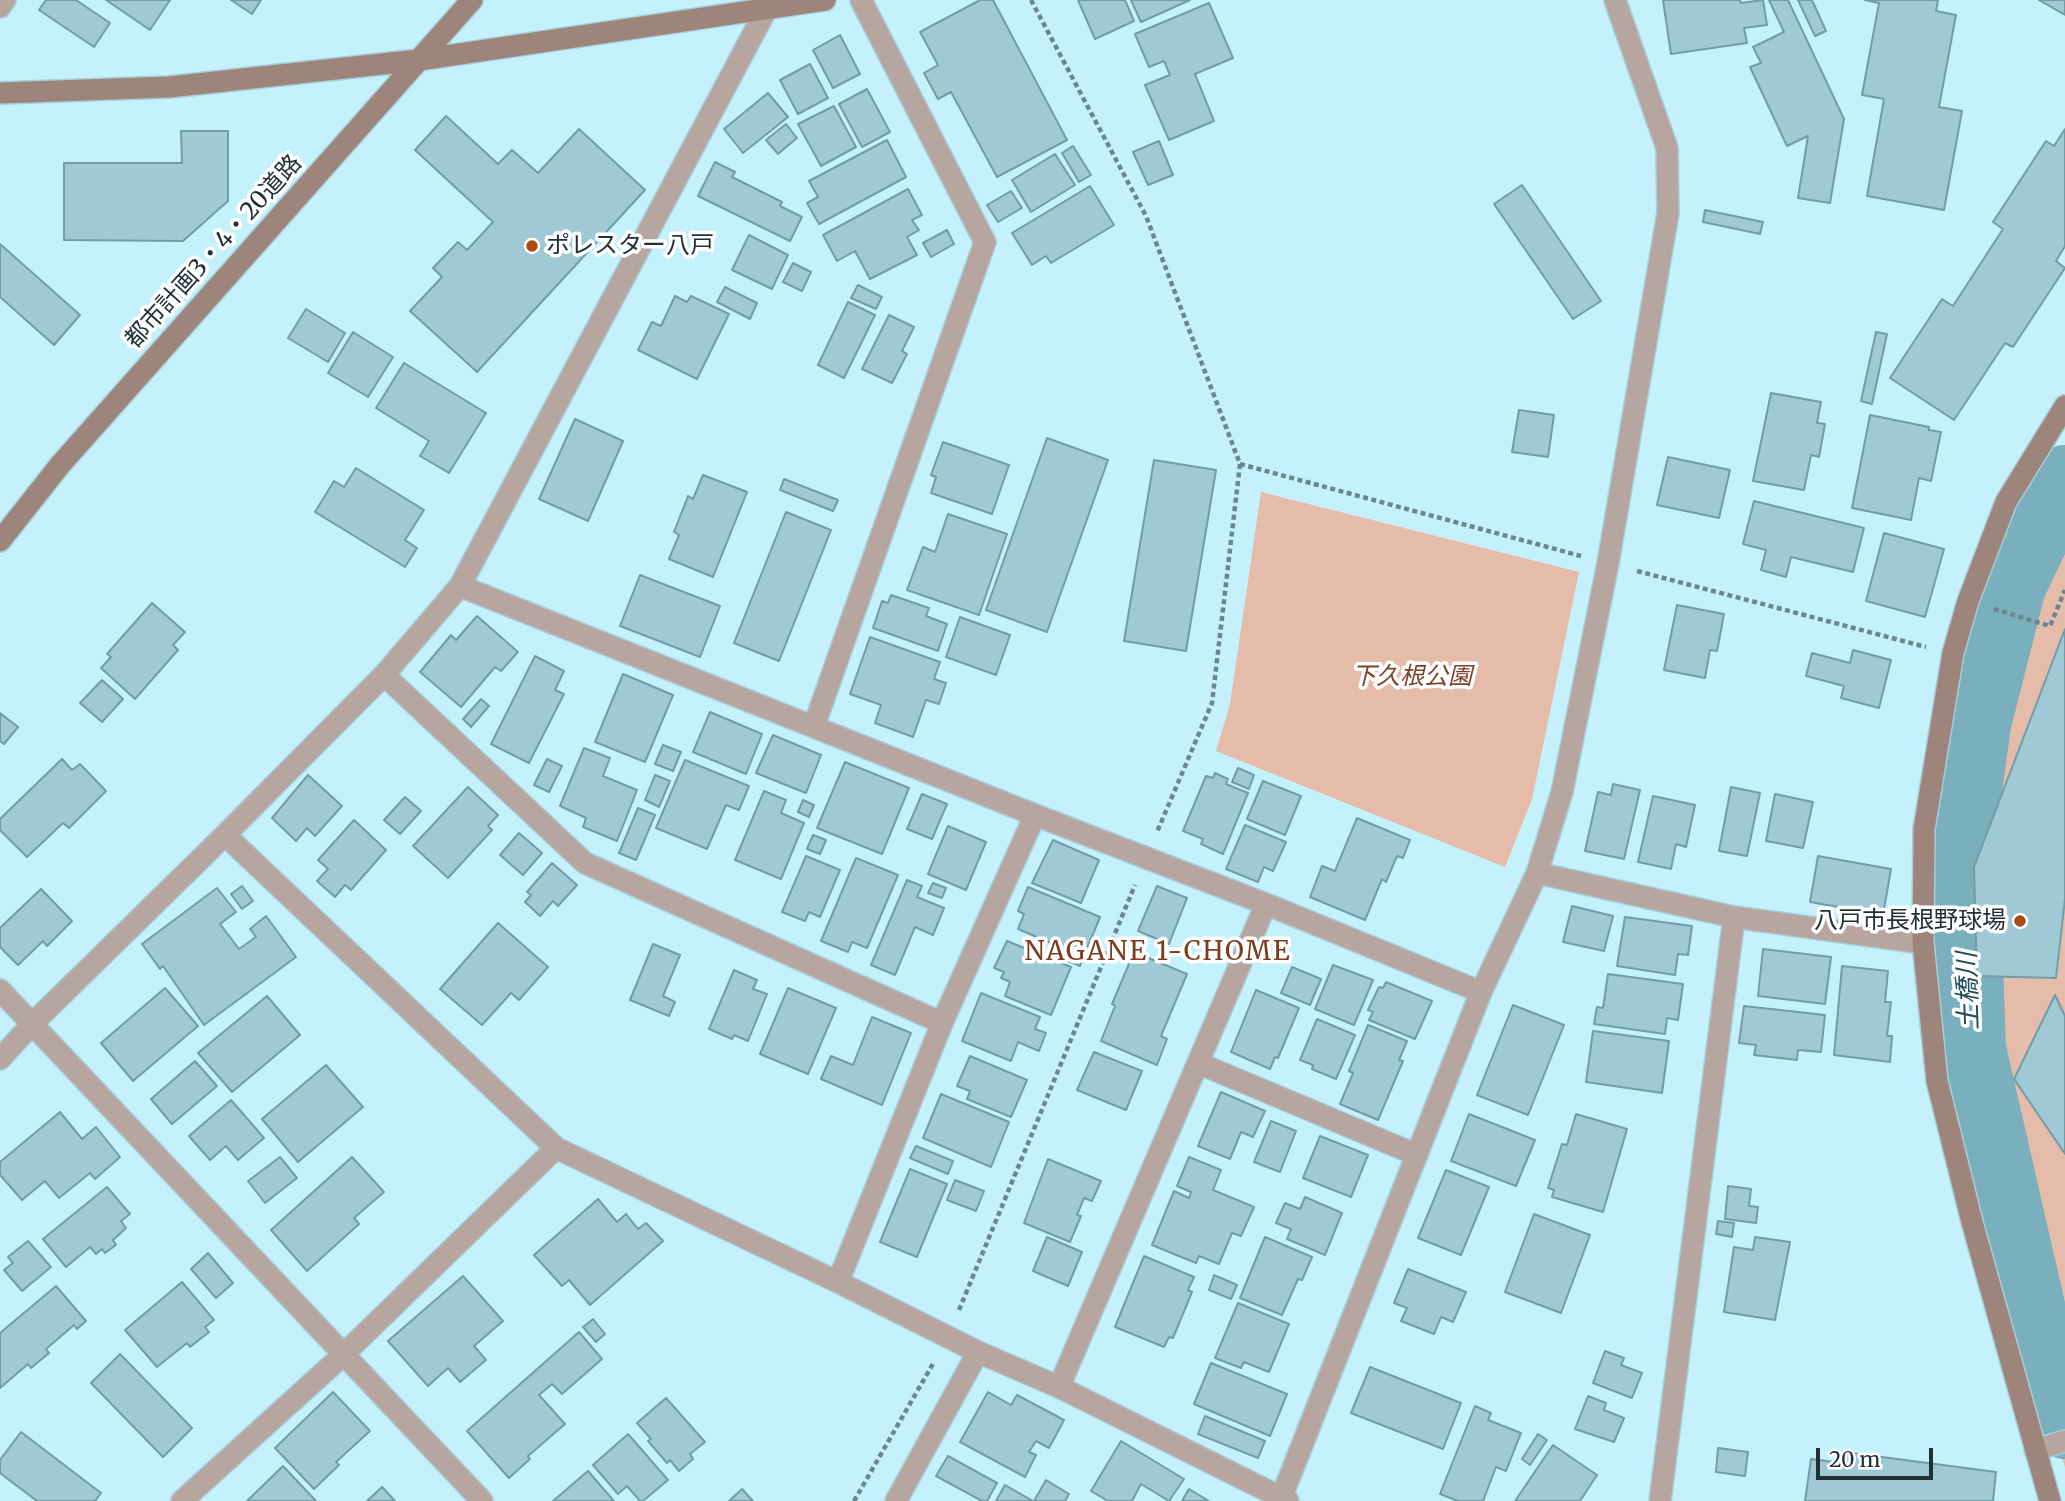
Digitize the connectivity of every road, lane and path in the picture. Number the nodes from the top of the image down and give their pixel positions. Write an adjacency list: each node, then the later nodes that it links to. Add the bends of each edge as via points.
1 (5, 0): 7 (street)
2 (472, 0): 9 (street, 都市計画3・4・20道路)
3 (825, 0): 8 (street)
4 (861, 0): 17 (street, via 985,242)
5 (1031, 0): 20 (path, via 1146,216 1240,464 1212,703)
6 (1615, 0): 21 (street, via 1667,148 1668,213 1608,563 1562,792)
7 (0, 7)
8 (766, 10): 9 (street); 13 (street)
9 (419, 60): 10 (street, via 169,87); 12 (street, 都市計画3・4・20道路, via 60,465)
10 (0, 93)
11 (2065, 406): 24 (street, via 2006,502 1953,653 1924,829)
12 (0, 541)
13 (460, 586): 16 (street); 17 (street)
14 (2065, 590): 15 (path, via 2050,626)
15 (1989, 608)
16 (384, 674): 19 (street); 27 (street, via 585,863)
17 (814, 726): 18 (street)
18 (1035, 816): 20 (street); 27 (street)
19 (225, 835): 28 (street); 31 (street)
20 (1146, 858): 22 (street); 34 (path)
21 (1537, 873): 23 (street); 26 (street)
22 (1266, 904): 26 (street); 30 (street)
23 (1734, 916): 24 (street); 45 (street)
24 (1923, 943): 39 (street, via 1937,1080)
25 (0, 990): 28 (street)
26 (1481, 992): 32 (street)
27 (942, 1023): 33 (street)
28 (32, 1024): 29 (street); 36 (street)
29 (0, 1059)
30 (1198, 1063): 32 (street); 37 (street)
31 (556, 1148): 33 (street); 36 (street)
32 (1417, 1155): 40 (street)
33 (838, 1282): 34 (street)
34 (948, 1337): 35 (street); 43 (path)
35 (978, 1352): 37 (street); 44 (street)
36 (343, 1355): 41 (street); 42 (street)
37 (1059, 1387): 40 (street)
38 (2065, 1441): 39 (street)
39 (2035, 1450): 46 (street)
40 (1283, 1500)
41 (181, 1501)
42 (482, 1501)
43 (854, 1501)
44 (896, 1501)
45 (1660, 1501)
46 (2050, 1501)

